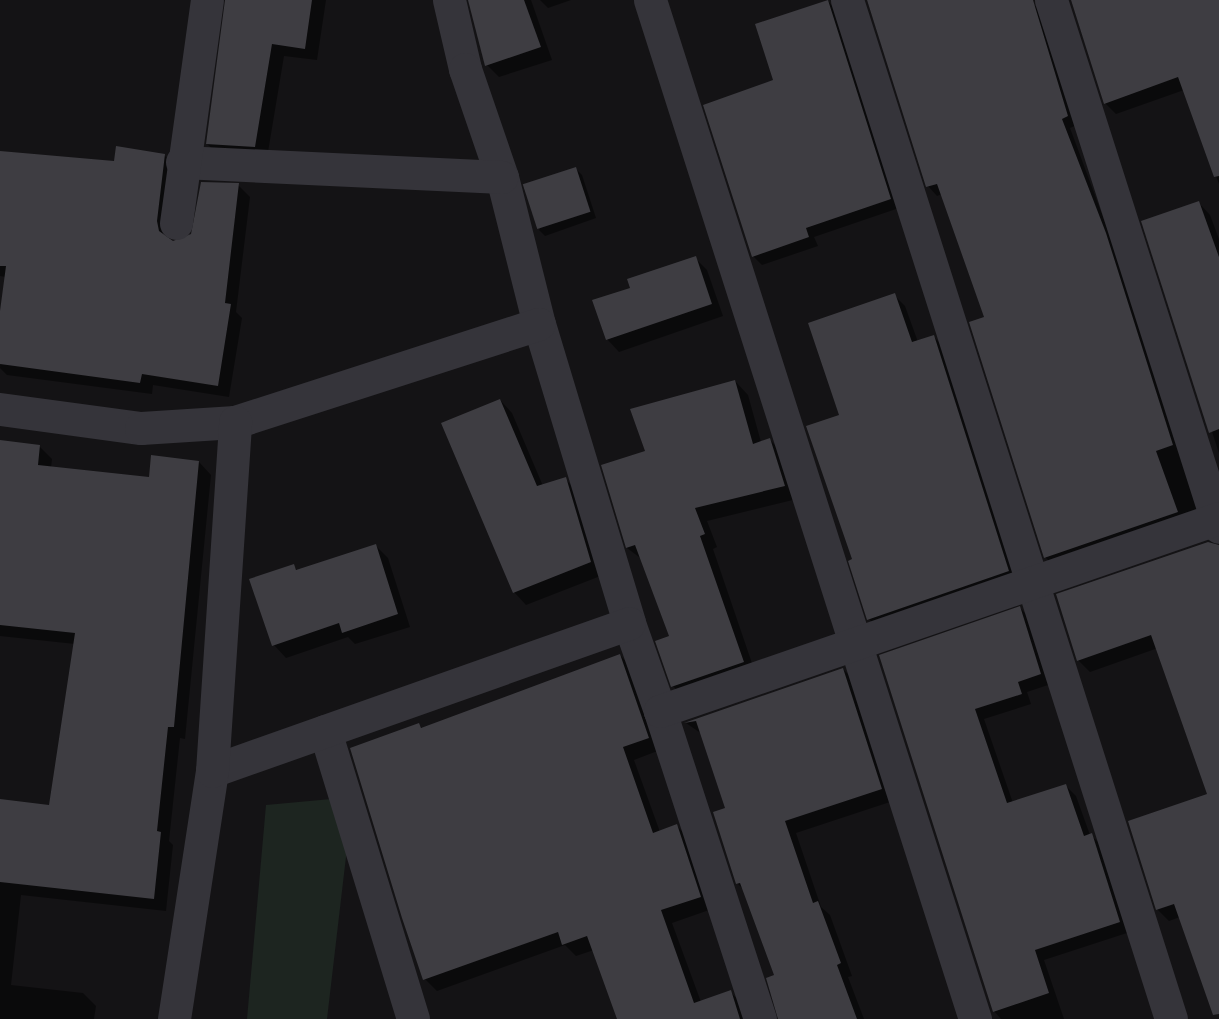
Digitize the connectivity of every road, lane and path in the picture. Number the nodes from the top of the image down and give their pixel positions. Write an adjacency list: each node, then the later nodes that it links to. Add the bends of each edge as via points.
1 (207, 0): 6 (street)
2 (450, 0): 7 (street, via 465,69)
3 (650, 0): 15 (street)
4 (847, 0): 13 (street)
5 (1051, 0): 12 (street)
6 (182, 162): 7 (street); 8 (street)
7 (502, 177): 9 (street)
8 (176, 223)
9 (539, 324): 11 (street); 14 (street)
10 (0, 409): 11 (street, via 141,428)
11 (235, 422): 18 (street)
12 (1218, 521): 13 (street)
13 (1032, 582): 15 (street); 23 (street)
14 (629, 623): 16 (street); 17 (street)
15 (857, 640): 16 (street); 22 (street)
16 (660, 711): 21 (street)
17 (325, 731): 18 (street); 20 (street)
18 (212, 771): 19 (street)
19 (174, 1019)
20 (413, 1019)
21 (760, 1019)
22 (975, 1019)
23 (1171, 1019)

